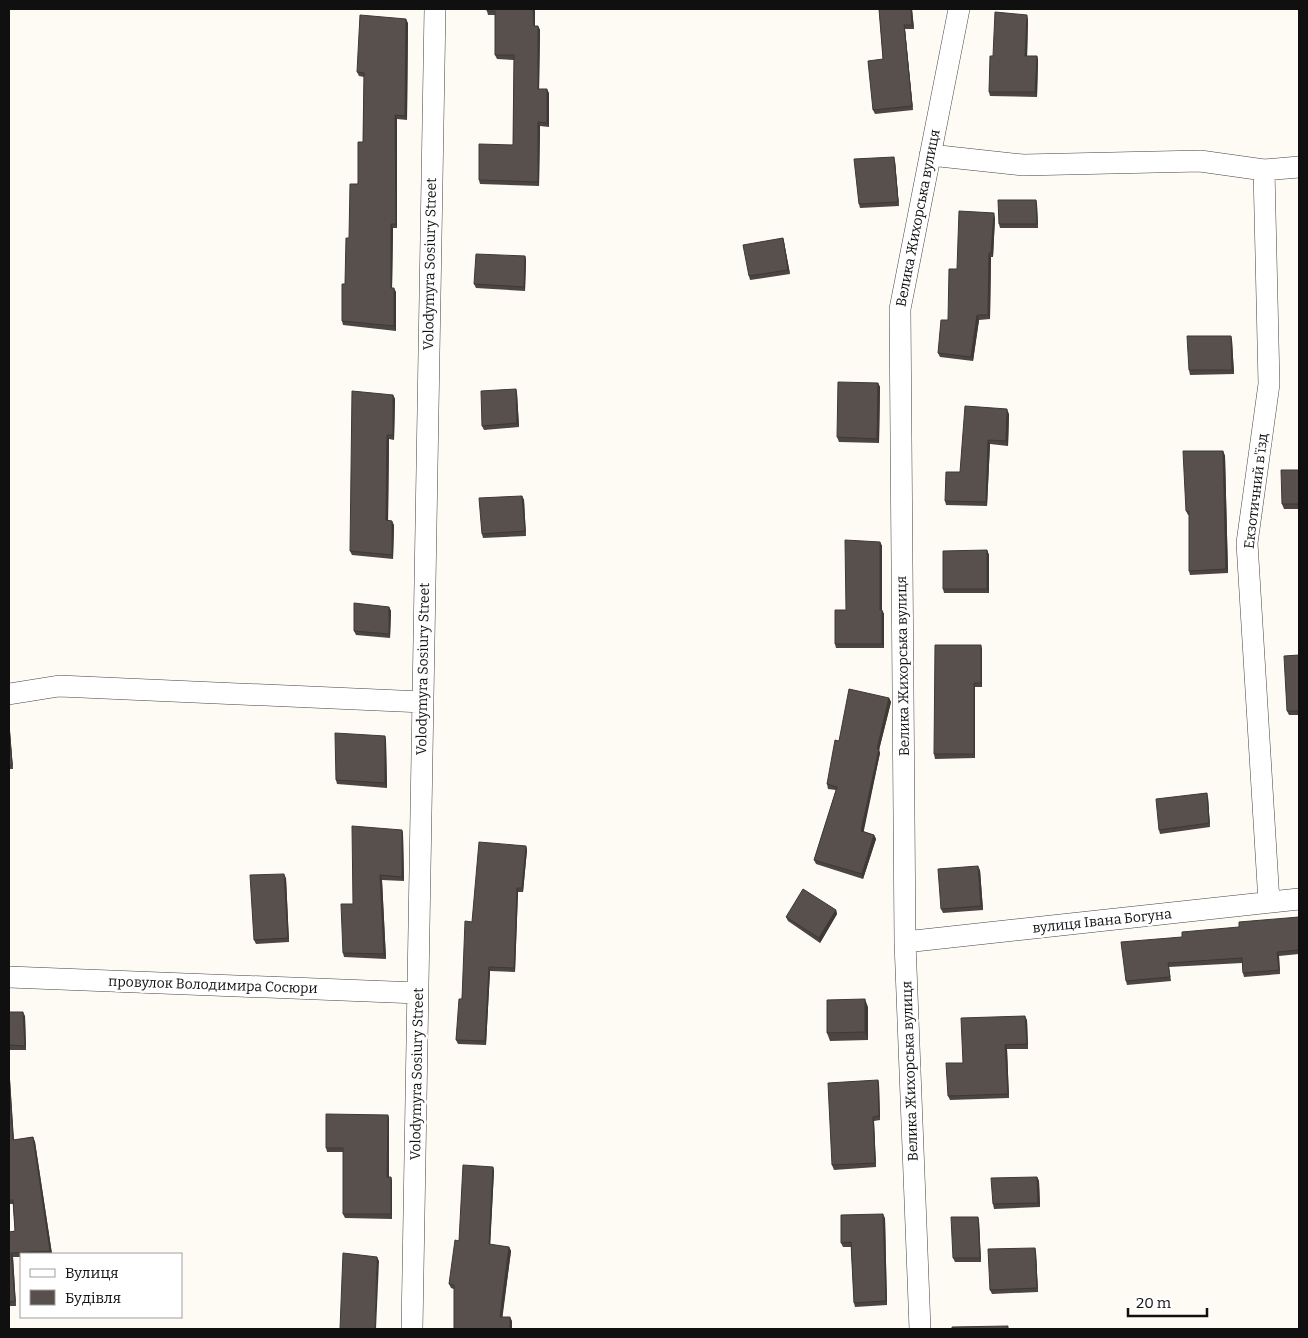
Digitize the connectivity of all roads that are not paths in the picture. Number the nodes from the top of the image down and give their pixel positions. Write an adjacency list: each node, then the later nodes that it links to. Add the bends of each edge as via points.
1 (435, 9): 7 (street, Volodymyra Sosiury Street)
2 (959, 9): 3 (street, Велика Жихорська вулиця)
3 (930, 155): 5 (street, via 1023,166 1200,162); 10 (street, Велика Жихорська вулиця, via 900,309)
4 (1299, 167): 5 (street)
5 (1264, 170): 9 (street, Екзотичний в'їзд, via 1269,384 1247,543)
6 (9, 694): 7 (street, via 59,686)
7 (423, 702): 12 (street, Volodymyra Sosiury Street)
8 (1299, 899): 9 (street, вулиця Івана Богуна)
9 (1268, 902): 10 (street, вулиця Івана Богуна)
10 (905, 942): 14 (street, Велика Жихорська вулиця)
11 (9, 977): 12 (street, провулок Володимира Сосюри)
12 (418, 993): 13 (street, Volodymyra Sosiury Street)
13 (412, 1329)
14 (920, 1329)

